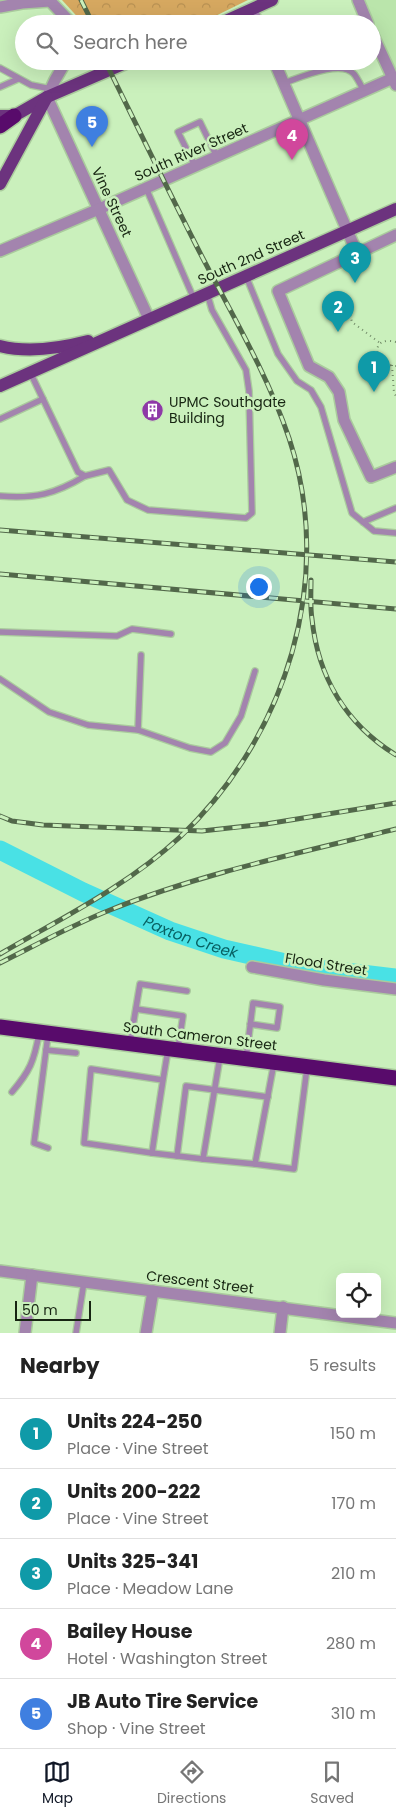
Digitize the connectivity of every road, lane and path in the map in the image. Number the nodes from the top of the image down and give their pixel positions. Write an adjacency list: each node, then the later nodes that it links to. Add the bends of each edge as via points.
1 (272, 0): 4 (main road)
2 (358, 0): 8 (street)
3 (0, 7): 5 (street, via 50,1)
4 (252, 10): 6 (main road); 7 (street)
5 (63, 15)
6 (240, 15)
7 (254, 15)
8 (364, 15)
9 (381, 53): 17 (street)
10 (0, 68): 16 (lane)
11 (60, 70): 21 (street)
12 (108, 70): 21 (main road)
13 (278, 70): 18 (street)
14 (326, 70): 18 (lane)
15 (347, 70): 20 (lane, via 355,74)
16 (18, 79): 19 (lane); 21 (lane)
17 (394, 82): 20 (street, South River Street)
18 (284, 83): 23 (street)
19 (0, 87)
20 (364, 91): 23 (street, South River Street)
21 (49, 94): 22 (main road); 27 (main road); 29 (street, Vine Street)
22 (7, 116): 24 (highway)
23 (300, 120): 25 (street, South River Street); 31 (street)
24 (0, 126)
25 (217, 157): 26 (street, South River Street); 26 (lane, via 200,122 178,132)
26 (195, 166): 28 (street, South River Street)
27 (0, 184)
28 (146, 188): 29 (street, South River Street); 37 (lane)
29 (99, 209): 33 (street, South River Street); 39 (street, Vine Street)
30 (396, 209): 31 (main road, South 2nd Street)
31 (347, 231): 34 (street); 35 (main road, South 2nd Street)
32 (396, 234): 34 (street)
33 (0, 251)
34 (357, 253): 51 (street, via 278,290 309,366 329,377 339,392 344,420 371,477)
35 (246, 276): 36 (main road, South 2nd Street); 55 (lane, via 278,354 297,381 311,390 321,407 352,513)
36 (207, 293): 37 (main road, South 2nd Street); 52 (lane, via 212,310 246,370 252,514 246,518 148,510 127,500 109,470)
37 (194, 299): 39 (main road, South 2nd Street)
38 (349, 310): 42 (path, via 352,322)
39 (149, 319): 40 (main road, South 2nd Street)
40 (119, 332): 43 (main road, South 2nd Street, via 45,348); 46 (main road, South 2nd Street)
41 (396, 342): 42 (path)
42 (380, 343): 44 (path, via 378,354 384,362)
43 (0, 346)
44 (392, 365): 45 (path); 48 (path)
45 (396, 366)
46 (30, 372): 47 (main road, South 2nd Street); 49 (lane)
47 (0, 386)
48 (396, 396)
49 (43, 399): 50 (lane); 52 (lane, via 78,472)
50 (0, 419)
51 (396, 467)
52 (85, 476): 53 (lane, via 40,496)
53 (0, 496)
54 (396, 508): 55 (lane)
55 (363, 522): 56 (lane, via 374,531)
56 (396, 534)
57 (0, 632): 58 (lane, via 117,636 132,629)
58 (171, 634)
59 (141, 655): 62 (lane)
60 (255, 671): 62 (lane, via 240,716 224,743 211,752)
61 (0, 679): 62 (lane, via 49,712 88,725)
62 (138, 730)
63 (252, 967): 64 (street, Flood Street)
64 (396, 989)
65 (187, 991): 66 (lane, via 140,984)
66 (136, 1009): 70 (lane); 71 (lane, via 183,1016)
67 (250, 1024): 67 (lane, via 253,1003 280,1007 277,1028); 75 (lane)
68 (0, 1027): 69 (highway, South Cameron Street)
69 (43, 1032): 70 (highway, South Cameron Street); 72 (lane); 81 (lane, via 26,1076)
70 (130, 1044): 71 (highway, South Cameron Street)
71 (173, 1048): 74 (highway, South Cameron Street); 79 (lane)
72 (46, 1050): 73 (lane); 83 (lane, via 34,1143)
73 (76, 1053)
74 (220, 1055): 75 (highway, South Cameron Street); 80 (lane)
75 (246, 1058): 76 (highway, South Cameron Street)
76 (274, 1062): 77 (highway, South Cameron Street); 82 (lane)
77 (308, 1066): 78 (highway, South Cameron Street); 87 (lane, via 294,1169)
78 (396, 1078)
79 (163, 1080): 84 (lane); 84 (lane, via 90,1069 84,1142)
80 (214, 1089): 82 (lane); 85 (lane, via 186,1086); 86 (lane)
81 (12, 1092)
82 (268, 1097): 87 (lane)
83 (48, 1148)
84 (152, 1153): 85 (lane)
85 (177, 1156): 86 (lane)
86 (203, 1159): 87 (lane)
87 (255, 1164)
88 (0, 1271): 89 (street, Crescent Street)
89 (32, 1275): 90 (street, Crescent Street); 94 (street)
90 (84, 1282): 91 (street, Crescent Street); 95 (lane)
91 (153, 1291): 92 (street, Crescent Street); 96 (street)
92 (283, 1307): 93 (street, Crescent Street); 97 (street)
93 (396, 1322)
94 (25, 1333)
95 (76, 1333)
96 (146, 1333)
97 (280, 1333)

